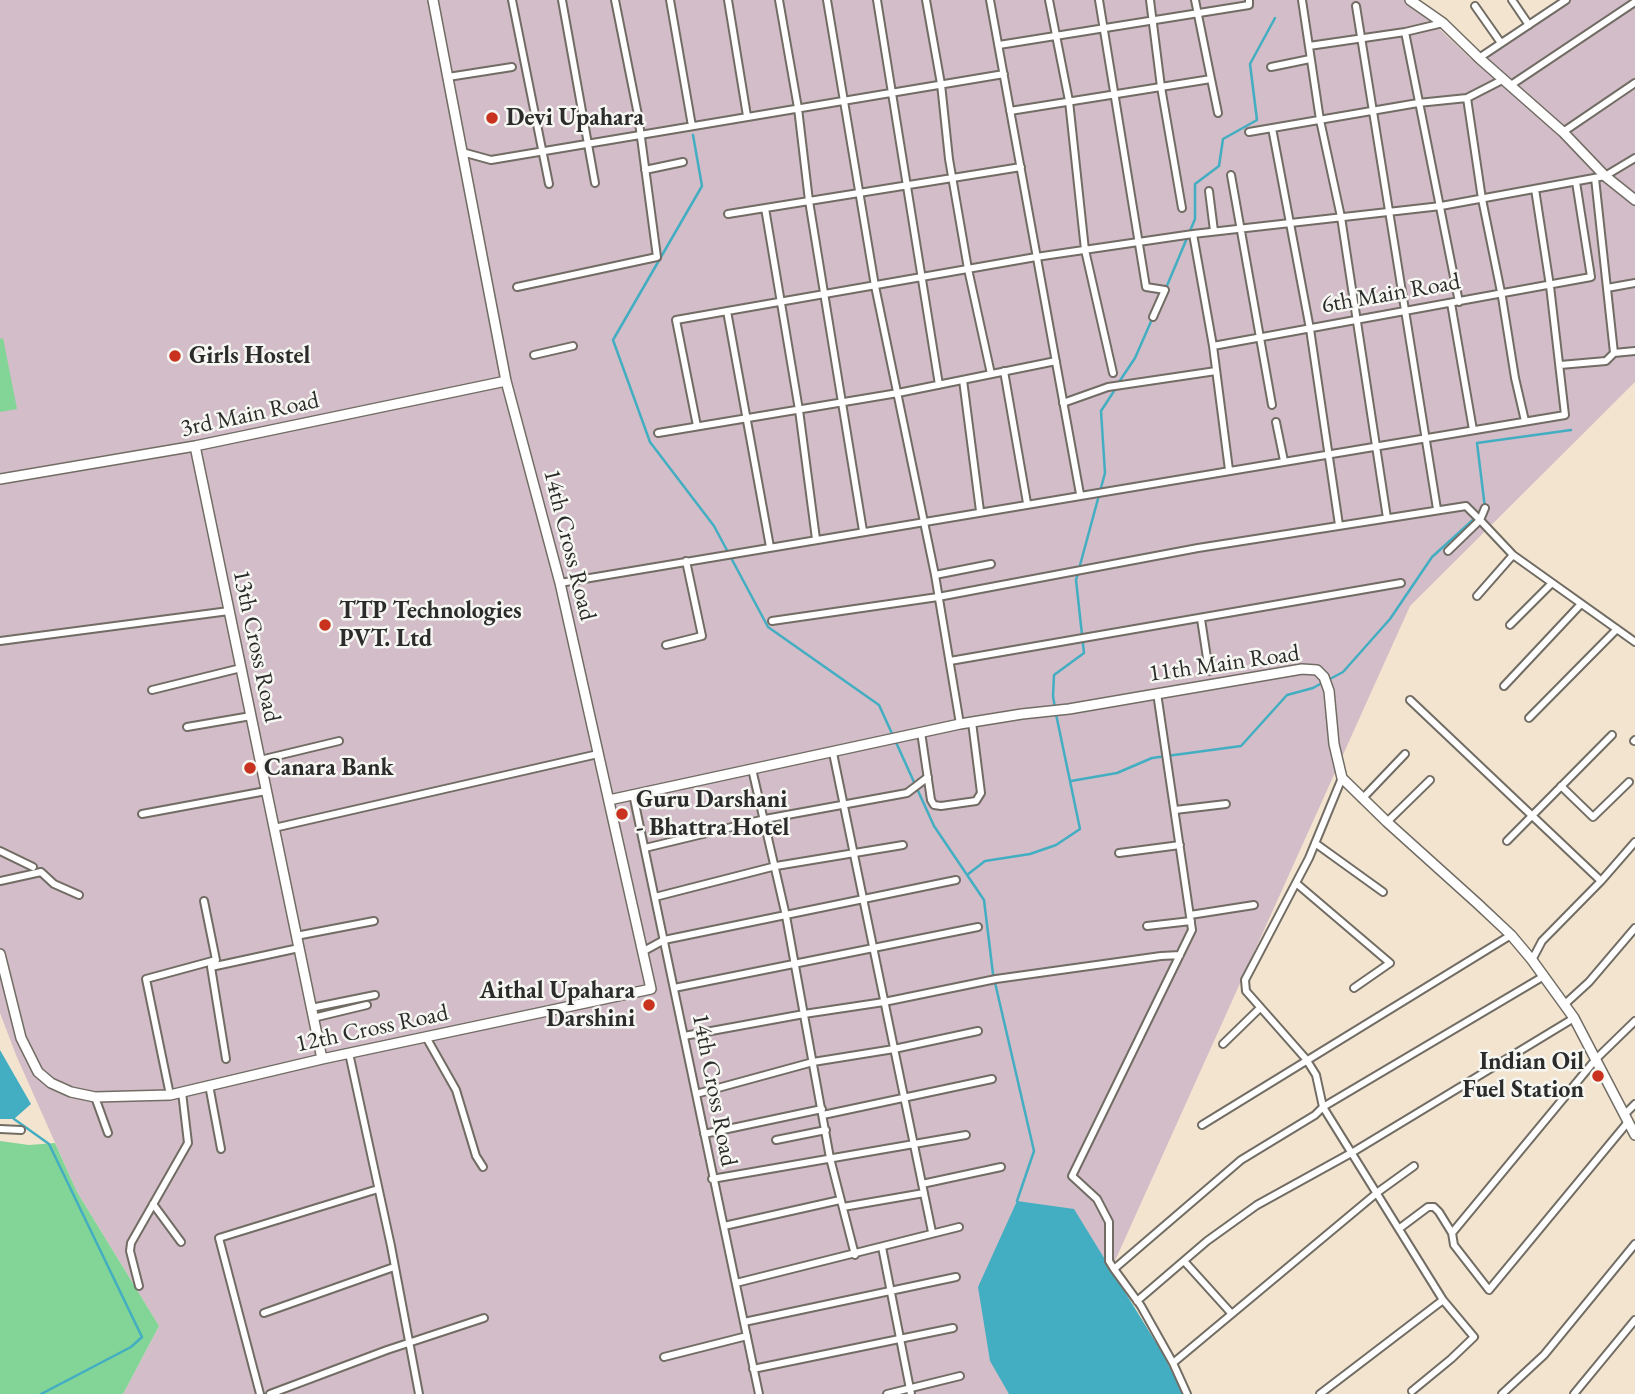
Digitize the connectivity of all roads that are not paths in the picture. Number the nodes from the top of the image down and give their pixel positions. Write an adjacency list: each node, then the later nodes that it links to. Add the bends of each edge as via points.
1 (433, 0): 41 (street, 14th Cross Road)
2 (512, 0): 65 (street)
3 (562, 0): 64 (street)
4 (615, 0): 63 (street)
5 (670, 0): 59 (street)
6 (729, 0): 57 (street)
7 (779, 0): 53 (street)
8 (827, 0): 50 (street)
9 (877, 0): 47 (street)
10 (926, 0): 45 (street)
11 (990, 0): 34 (street)
12 (1049, 0): 31 (street)
13 (1099, 0): 29 (street)
14 (1150, 0): 26 (street)
15 (1195, 0): 25 (street)
16 (1249, 0): 25 (street, via 1250,5)
17 (1302, 0): 35 (street)
18 (1512, 0): 28 (street)
19 (1566, 0): 21 (street)
20 (1415, 1): 27 (street)
21 (1557, 2): 28 (street)
22 (1635, 2): 43 (street)
23 (1356, 6): 32 (street)
24 (1475, 6): 33 (street)
25 (1198, 13): 26 (street); 42 (street)
26 (1153, 20): 29 (street); 46 (street)
27 (1443, 23): 30 (street); 36 (street)
28 (1529, 25): 33 (street)
29 (1103, 28): 31 (street); 48 (street)
30 (1405, 32): 32 (street); 52 (street)
31 (1056, 36): 34 (street); 51 (street)
32 (1361, 38): 35 (street); 55 (street)
33 (1501, 43): 36 (street)
34 (999, 45): 40 (street)
35 (1309, 46): 37 (street)
36 (1479, 58): 43 (street)
37 (1310, 59): 39 (street); 58 (street)
38 (512, 66): 41 (street)
39 (1270, 67)
40 (1004, 74): 45 (street); 54 (street)
41 (448, 77): 66 (street, 14th Cross Road)
42 (1211, 79): 46 (street); 56 (street)
43 (1507, 82): 49 (street); 62 (street)
44 (1635, 83): 62 (street)
45 (941, 84): 47 (street); 73 (street)
46 (1161, 87): 48 (street); 86 (street)
47 (892, 92): 50 (street); 77 (street)
48 (1114, 94): 51 (street); 94 (street)
49 (1467, 98): 52 (street); 82 (street)
50 (846, 100): 53 (street); 80 (street)
51 (1069, 101): 54 (street); 95 (street)
52 (1418, 103): 55 (street); 84 (street)
53 (798, 108): 57 (street); 83 (street)
54 (1010, 110): 69 (street)
55 (1372, 111): 58 (street); 87 (street)
56 (1218, 113)
57 (747, 116): 59 (street)
58 (1320, 120): 60 (street); 89 (street)
59 (692, 126): 63 (street)
60 (1272, 128): 61 (street); 90 (street)
61 (1249, 132)
62 (1563, 132): 72 (street)
63 (639, 135): 64 (street); 70 (street)
64 (589, 143): 65 (street); 75 (street)
65 (543, 151): 66 (street, via 491,160); 76 (street)
66 (462, 152): 126 (street, 14th Cross Road)
67 (1635, 158): 72 (street)
68 (683, 162): 70 (street)
69 (1021, 167): 73 (street); 96 (street)
70 (645, 170): 102 (street, via 657,257)
71 (1231, 175): 91 (street)
72 (1600, 177): 74 (street); 81 (street); 103 (street)
73 (953, 179): 77 (street); 97 (street)
74 (1576, 182): 78 (street); 101 (street, 6th Main Road, via 1591,277)
75 (595, 183)
76 (549, 184)
77 (907, 185): 80 (street); 98 (street)
78 (1535, 189): 82 (street); 101 (street)
79 (1209, 191): 92 (street)
80 (859, 193): 83 (street); 100 (street)
81 (1634, 197)
82 (1482, 199): 84 (street); 105 (street)
83 (809, 201): 85 (street); 104 (street)
84 (1441, 206): 87 (street); 107 (street)
85 (765, 208): 88 (street); 106 (street)
86 (1182, 208)
87 (1389, 212): 89 (street); 109 (street)
88 (727, 214)
89 (1341, 217): 90 (street); 111 (street)
90 (1291, 223): 91 (street); 112 (street)
91 (1240, 229): 92 (street); 113 (street)
92 (1214, 231): 93 (street)
93 (1193, 234): 94 (street); 115 (street)
94 (1137, 242): 95 (street); 110 (street, via 1146,287 1165,290)
95 (1085, 250): 96 (street); 123 (street)
96 (1036, 257): 97 (street); 119 (street)
97 (968, 269): 98 (street); 124 (street)
98 (920, 277): 100 (street); 127 (street)
99 (1635, 283): 103 (street)
100 (875, 286): 104 (street); 128 (street)
101 (1550, 286): 105 (street, 6th Main Road); 120 (street)
102 (517, 287)
103 (1607, 288): 117 (street)
104 (825, 294): 106 (street); 129 (street)
105 (1501, 295): 107 (street, 6th Main Road); 134 (street)
106 (780, 302): 108 (street); 132 (street)
107 (1455, 303): 109 (street, 6th Main Road); 137 (street)
108 (727, 311): 133 (street); 136 (street, via 676,320)
109 (1405, 312): 111 (street, 6th Main Road); 139 (street)
110 (1153, 317)
111 (1356, 320): 112 (street, 6th Main Road); 141 (street)
112 (1310, 328): 113 (street, 6th Main Road); 142 (street)
113 (1259, 337): 115 (street, 6th Main Road); 131 (street)
114 (573, 346): 118 (street)
115 (1213, 346): 122 (street)
116 (1635, 351): 117 (street)
117 (1614, 354): 120 (street, via 1606,360)
118 (534, 355)
119 (1056, 361): 121 (street); 130 (street)
120 (1560, 365): 134 (street, via 1566,415)
121 (1004, 371): 124 (street); 147 (street)
122 (1216, 371): 130 (street, via 1108,387); 144 (street)
123 (1113, 373)
124 (991, 374): 125 (street)
125 (963, 380): 127 (street); 150 (street)
126 (506, 381): 140 (street, 3rd Main Road); 163 (street, 14th Cross Road)
127 (939, 385): 128 (street)
128 (898, 393): 129 (street); 153 (street)
129 (842, 403): 132 (street); 155 (street)
130 (1063, 403): 146 (street)
131 (1272, 405)
132 (799, 410): 133 (street); 156 (street)
133 (747, 420): 136 (street); 157 (street)
134 (1525, 421): 137 (street)
135 (1276, 422): 143 (street)
136 (697, 426): 138 (street)
137 (1473, 430): 139 (street)
138 (658, 433)
139 (1424, 438): 141 (street); 149 (street)
140 (195, 446): 145 (street, 3rd Main Road); 169 (street, 13th Cross Road)
141 (1377, 447): 142 (street); 151 (street)
142 (1327, 455): 143 (street); 154 (street)
143 (1284, 461): 144 (street)
144 (1229, 470): 146 (street)
145 (0, 479)
146 (1080, 494): 147 (street)
147 (1027, 503): 150 (street)
148 (1485, 508): 152 (street)
149 (1437, 509): 151 (street); 152 (street, via 1466,506)
150 (980, 511): 153 (street)
151 (1387, 517): 154 (street)
152 (1480, 520): 158 (street); 159 (street)
153 (924, 521): 155 (street); 162 (street)
154 (1339, 525): 167 (street)
155 (863, 531): 156 (street)
156 (816, 539): 157 (street)
157 (770, 547): 160 (street)
158 (1448, 551)
159 (1513, 555): 165 (street); 166 (street)
160 (686, 561): 163 (street); 176 (street, via 702,636)
161 (991, 564): 162 (street)
162 (935, 575): 167 (street)
163 (560, 583): 193 (street, 14th Cross Road)
164 (1401, 583): 170 (street)
165 (1550, 584): 168 (street); 172 (street)
166 (1477, 596)
167 (938, 597): 171 (street); 177 (street)
168 (1581, 604): 173 (street); 180 (street)
169 (229, 611): 174 (street); 178 (street, 13th Cross Road)
170 (1201, 619): 177 (street); 179 (street)
171 (772, 621)
172 (1510, 625)
173 (1617, 629): 175 (street); 185 (street)
174 (0, 640)
175 (1635, 642)
176 (666, 645)
177 (950, 661): 187 (street)
178 (241, 668): 181 (street); 184 (street, 13th Cross Road)
179 (1209, 671)
180 (1504, 686)
181 (152, 690)
182 (1157, 693): 186 (street, 11th Main Road); 198 (street, 11th Main Road, via 1317,670 1325,681); 208 (street)
183 (1410, 700): 210 (street)
184 (251, 716): 188 (street); 195 (street, 13th Cross Road)
185 (1530, 718)
186 (972, 722): 187 (street, 11th Main Road); 197 (street, via 980,798 934,805)
187 (960, 724): 189 (street, 11th Main Road)
188 (187, 727)
189 (921, 732): 192 (street, 11th Main Road); 197 (street)
190 (1612, 735): 201 (street)
191 (339, 741): 195 (street)
192 (833, 753): 196 (street, 11th Main Road); 206 (street)
193 (598, 754): 205 (street, 14th Cross Road); 213 (street)
194 (1405, 754): 204 (street)
195 (260, 760): 202 (street, 13th Cross Road)
196 (752, 769): 203 (street, 11th Main Road); 211 (street)
197 (928, 777): 206 (street, via 907,793)
198 (1342, 778): 204 (street); 216 (street)
199 (1430, 780): 212 (street)
200 (1629, 782): 201 (street, via 1593,817)
201 (1561, 786): 210 (street)
202 (266, 791): 209 (street); 213 (street, 13th Cross Road)
203 (634, 794): 205 (street, 11th Main Road); 219 (street, 14th Cross Road)
204 (1362, 799): 212 (street)
205 (609, 800): 246 (street, 12th Cross Road)
206 (843, 804): 211 (street); 221 (street)
207 (1226, 804): 208 (street)
208 (1175, 810): 218 (street)
209 (142, 814)
210 (1533, 815): 214 (street); 227 (street)
211 (765, 819): 219 (street); 223 (street)
212 (1387, 822): 241 (street)
213 (274, 828): 242 (street, 13th Cross Road)
214 (1507, 841)
215 (1635, 842): 227 (street)
216 (1315, 843): 228 (street); 229 (street)
217 (903, 845): 221 (street)
218 (1180, 845): 222 (street); 236 (street)
219 (645, 848): 231 (street, 14th Cross Road)
220 (0, 851): 224 (street)
221 (853, 853): 223 (street); 232 (street)
222 (1119, 853)
223 (776, 866): 231 (street); 235 (street)
224 (33, 867)
225 (956, 880): 232 (street)
226 (0, 881): 230 (street, via 41,872 54,884)
227 (1601, 881): 249 (street, via 1542,941)
228 (1296, 883): 253 (street, via 1390,963); 258 (street, via 1245,979 1246,991)
229 (1383, 892)
230 (79, 895)
231 (655, 897): 243 (street, 14th Cross Road)
232 (862, 899): 235 (street); 244 (street)
233 (204, 901): 278 (street, via 216,960 146,979)
234 (1254, 905): 236 (street)
235 (786, 916): 243 (street); 250 (street)
236 (1191, 918): 238 (street); 248 (street, via 1192,930)
237 (374, 921): 242 (street)
238 (1147, 926)
239 (978, 927): 244 (street)
240 (1635, 928): 256 (street)
241 (1511, 935): 249 (street); 271 (street)
242 (296, 936): 245 (street, 13th Cross Road)
243 (664, 940): 246 (street); 252 (street, 14th Cross Road)
244 (872, 947): 250 (street); 255 (street)
245 (299, 948): 259 (street, 13th Cross Road); 269 (street, via 211,967)
246 (642, 952): 265 (street, 12th Cross Road, via 651,989)
247 (0, 954): 279 (street, 12th Cross Road, via 21,1038 38,1072 71,1092)
248 (1180, 955): 255 (street, via 996,979); 320 (street, via 1072,1176 1097,1199 1109,1222 1109,1261)
249 (1532, 960): 251 (street)
250 (794, 964): 252 (street); 260 (street)
251 (1544, 976): 256 (street); 282 (street)
252 (674, 988): 264 (street, 14th Cross Road)
253 (1354, 988)
254 (375, 995): 259 (street)
255 (884, 1002): 260 (street); 267 (street)
256 (1564, 1004): 261 (street)
257 (367, 1005): 259 (street)
258 (1260, 1008): 266 (street); 271 (street)
259 (312, 1013): 270 (street, 13th Cross Road)
260 (804, 1014): 264 (street); 273 (street)
261 (1574, 1018): 272 (street); 296 (street)
262 (1635, 1021): 272 (street)
263 (978, 1031): 267 (street)
264 (684, 1036): 277 (street, 14th Cross Road)
265 (426, 1037): 268 (street, 12th Cross Road); 298 (street, via 456,1090)
266 (1223, 1044)
267 (894, 1049): 273 (street); 280 (street)
268 (349, 1054): 270 (street, 12th Cross Road); 303 (street)
269 (226, 1059)
270 (322, 1059): 275 (street, 12th Cross Road)
271 (1306, 1059): 282 (street, via 1316,1075); 285 (street)
272 (1596, 1059): 284 (street); 313 (street)
273 (813, 1062): 277 (street); 283 (street)
274 (992, 1079): 280 (street)
275 (209, 1086): 276 (street, 12th Cross Road); 295 (street)
276 (182, 1092): 278 (street, 12th Cross Road); 307 (street, via 188,1143)
277 (696, 1094): 290 (street, 14th Cross Road)
278 (170, 1095): 279 (street, 12th Cross Road)
279 (95, 1097): 289 (street)
280 (904, 1098): 283 (street); 294 (street)
281 (1635, 1104): 284 (street)
282 (1323, 1107): 296 (street); 320 (street, via 1229,1168)
283 (823, 1112): 288 (street); 290 (street)
284 (1626, 1118): 292 (street); 313 (street, via 1489,1290 1454,1245)
285 (1202, 1125)
286 (0, 1129): 287 (street)
287 (21, 1130)
288 (826, 1130): 293 (street); 297 (street)
289 (108, 1133)
290 (704, 1133): 301 (street, 14th Cross Road)
291 (966, 1135): 294 (street)
292 (1635, 1135)
293 (776, 1140)
294 (914, 1144): 297 (street); 302 (street)
295 (221, 1149)
296 (1353, 1152): 305 (street); 318 (street, via 1257,1205)
297 (830, 1158): 301 (street); 306 (street)
298 (483, 1167)
299 (1001, 1167): 302 (street)
300 (1414, 1167): 305 (street)
301 (712, 1179): 309 (street, 14th Cross Road)
302 (922, 1184): 304 (street)
303 (378, 1189): 319 (street); 342 (street, via 219,1238)
304 (924, 1192): 308 (street); 312 (street)
305 (1378, 1192): 311 (street); 328 (street)
306 (839, 1200): 308 (street); 309 (street)
307 (153, 1204): 314 (street); 323 (street, via 131,1243)
308 (843, 1207): 317 (street)
309 (724, 1226): 322 (street, 14th Cross Road)
310 (959, 1227): 312 (street)
311 (1400, 1228): 313 (street, via 1428,1207 1438,1212); 325 (street)
312 (932, 1232): 316 (street)
313 (1452, 1233)
314 (181, 1242)
315 (1635, 1244): 349 (street, via 1544,1355)
316 (882, 1247): 317 (street); 324 (street)
317 (855, 1255): 322 (street)
318 (1184, 1261): 326 (street); 328 (street)
319 (394, 1267): 327 (street); 335 (street)
320 (1114, 1269): 326 (street)
321 (956, 1277): 324 (street)
322 (736, 1283): 331 (street, 14th Cross Road)
323 (139, 1286)
324 (890, 1290): 331 (street); 334 (street)
325 (1443, 1300): 340 (street, via 1474,1337); 348 (street)
326 (1137, 1301): 337 (street)
327 (264, 1312)
328 (1231, 1313): 337 (street)
329 (484, 1318): 335 (street)
330 (1635, 1320): 350 (street)
331 (744, 1322): 333 (street, 14th Cross Road)
332 (953, 1328): 334 (street)
333 (747, 1336): 336 (street); 338 (street, 14th Cross Road)
334 (900, 1338): 338 (street); 341 (street)
335 (408, 1344): 343 (street); 344 (street)
336 (664, 1357)
337 (1172, 1363): 347 (street)
338 (754, 1369): 345 (street, 14th Cross Road)
339 (960, 1376): 341 (street)
340 (1412, 1391)
341 (910, 1392): 346 (street)
342 (260, 1394)
343 (270, 1394)
344 (419, 1394)
345 (759, 1394)
346 (887, 1394)
347 (1187, 1394)
348 (1320, 1394)
349 (1503, 1394)
350 (1574, 1394)

